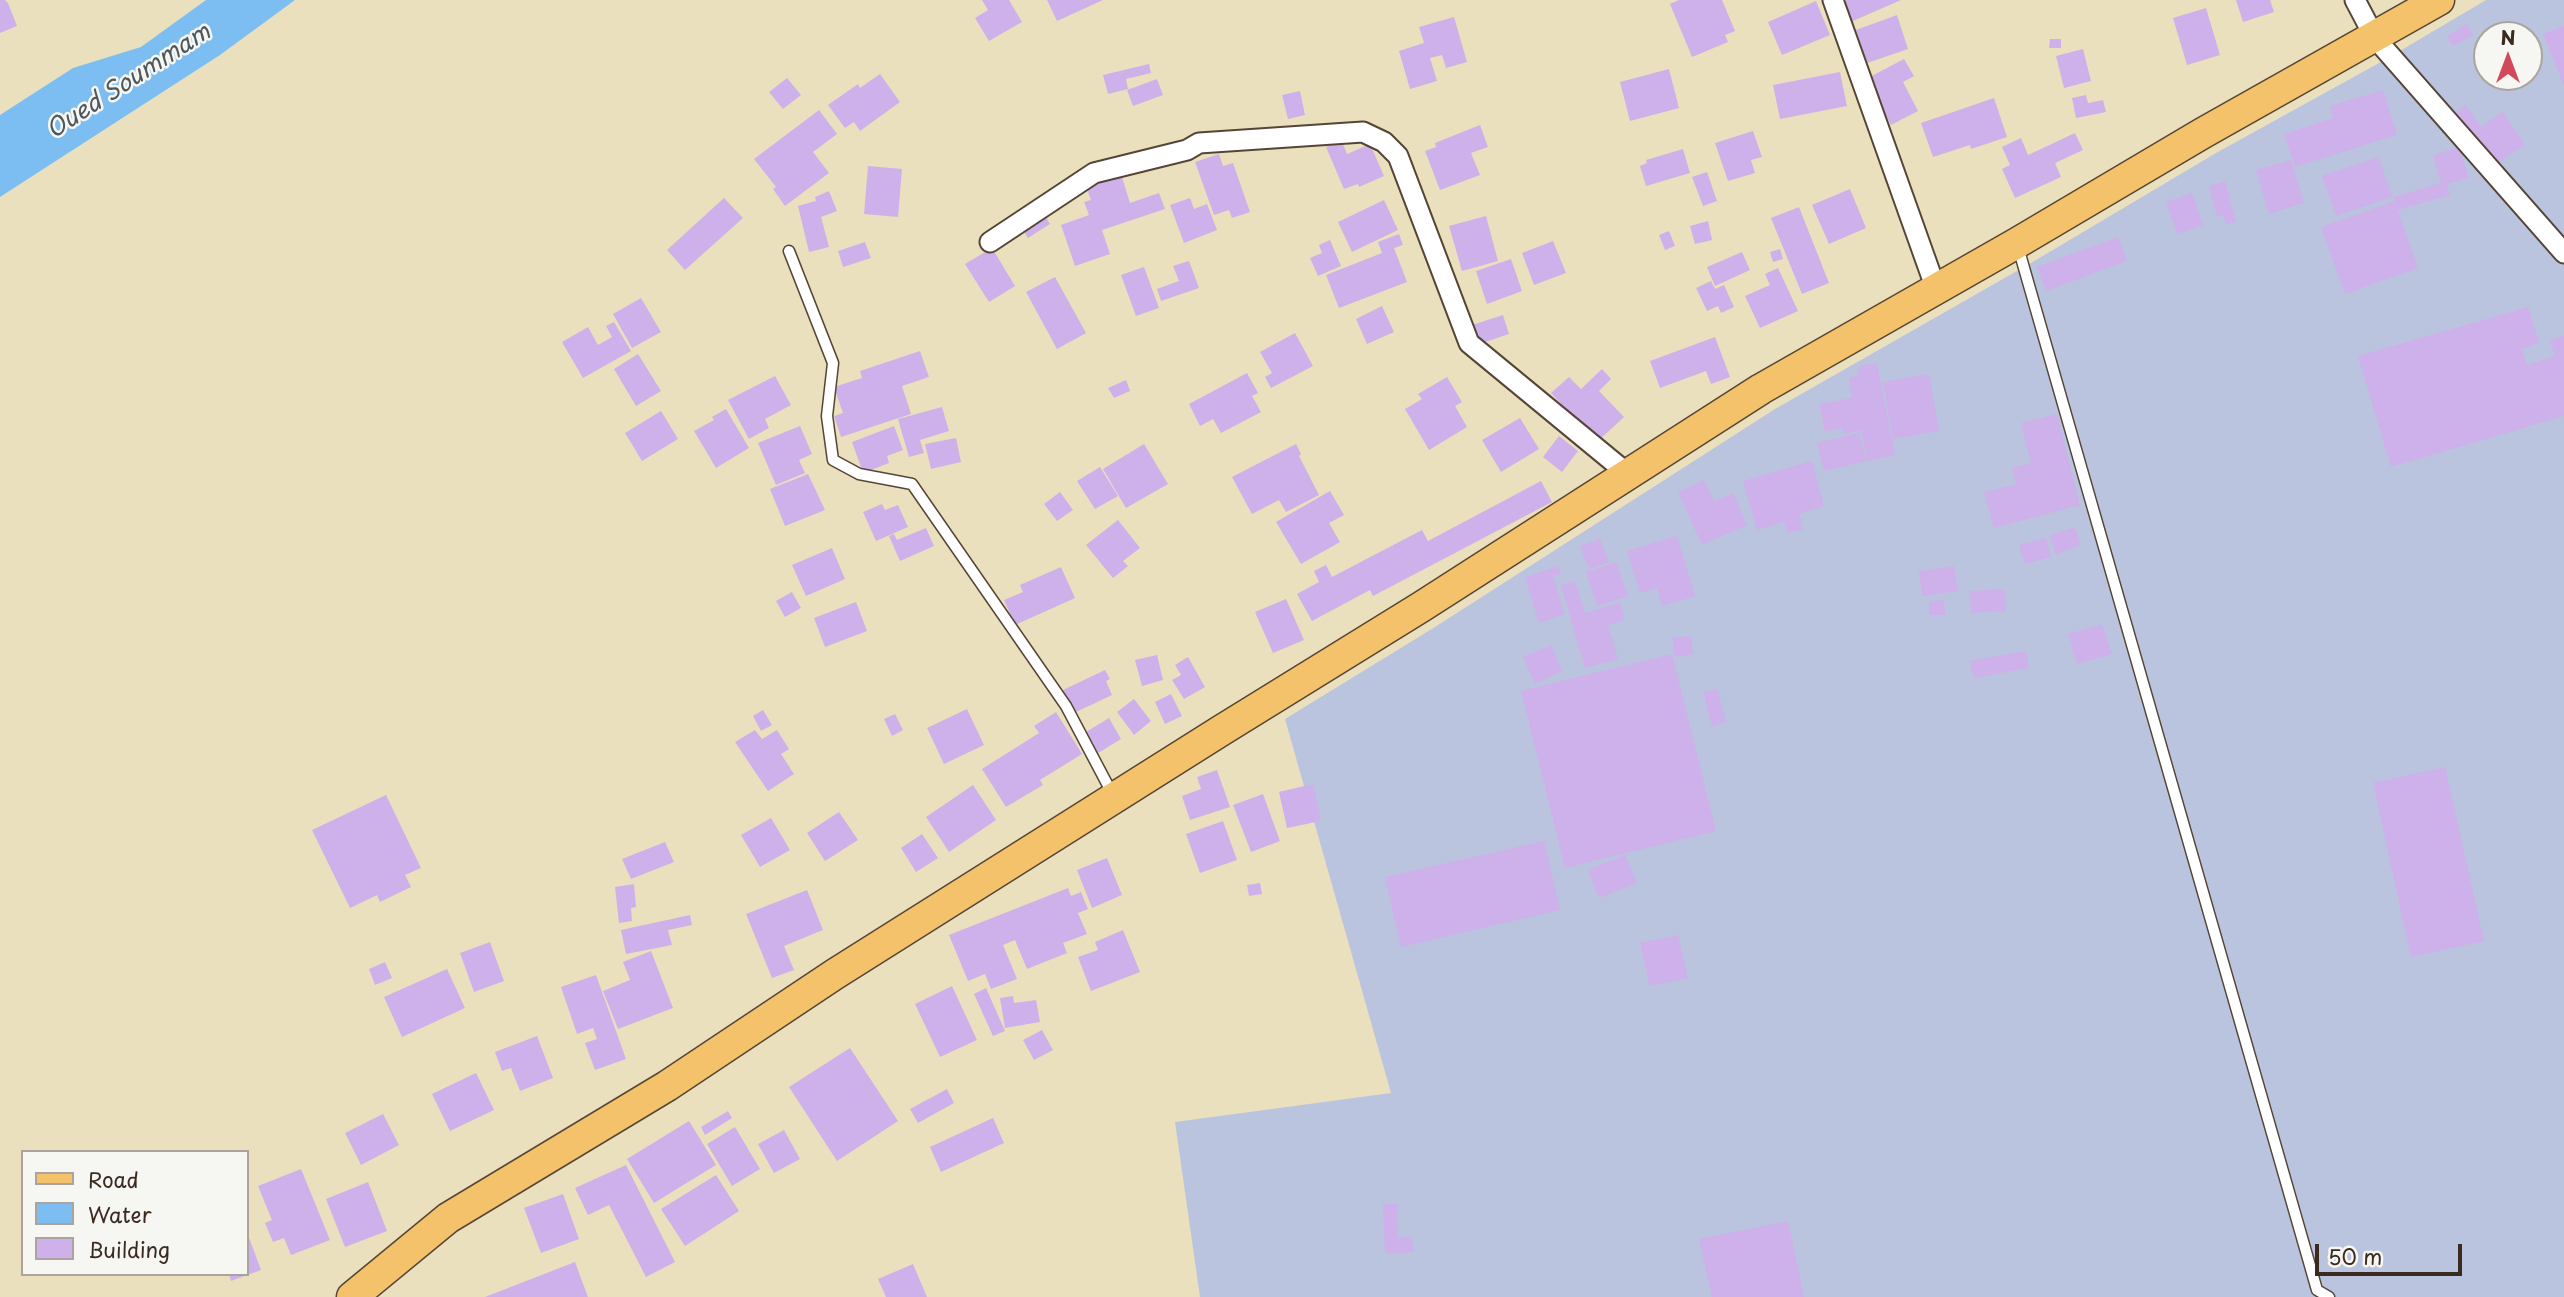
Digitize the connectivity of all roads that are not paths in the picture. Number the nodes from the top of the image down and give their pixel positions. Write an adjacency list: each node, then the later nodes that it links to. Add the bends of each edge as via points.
1 (1833, 0): 9 (street)
2 (2355, 0): 4 (street)
3 (2439, 0): 4 (main road)
4 (2375, 38): 6 (main road); 8 (street)
5 (990, 243): 10 (street, via 1094,173 1199,143 1363,132 1384,142 1398,156 1469,343)
6 (2017, 243): 9 (main road); 13 (lane, via 2318,1290)
7 (789, 251): 11 (lane, via 833,363 827,416 833,460 859,474 912,484 1066,706)
8 (2564, 253)
9 (1936, 289): 10 (main road, via 1761,389)
10 (1628, 474): 11 (main road)
11 (1114, 798): 12 (main road, via 667,1086 448,1218)
12 (352, 1297)
13 (2329, 1297)

